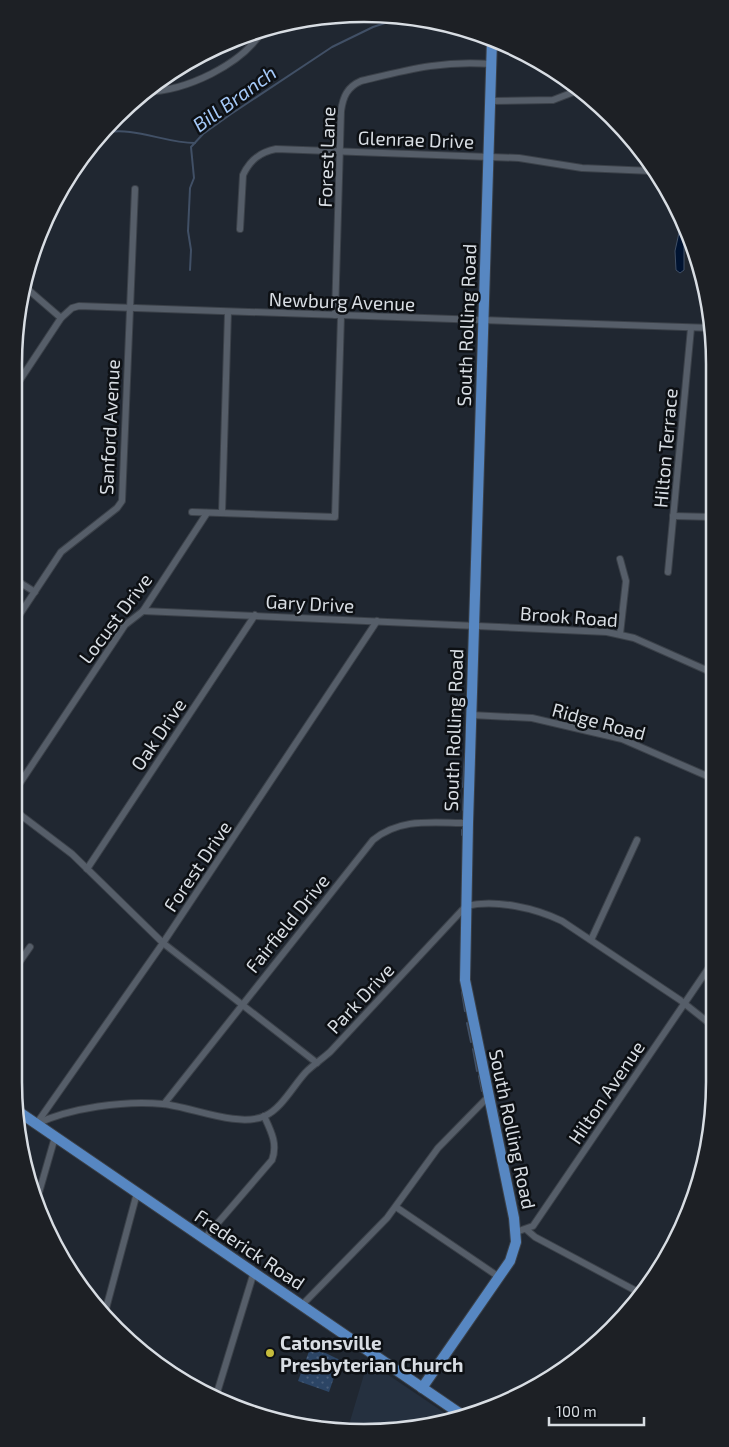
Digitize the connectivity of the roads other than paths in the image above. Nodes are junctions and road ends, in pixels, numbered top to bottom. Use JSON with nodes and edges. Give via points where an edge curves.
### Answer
{"nodes":[{"id":1,"x":255,"y":41,"type":"edge"},
{"id":2,"x":492,"y":48,"type":"edge"},
{"id":3,"x":491,"y":64,"type":"junction"},
{"id":4,"x":160,"y":90,"type":"edge"},
{"id":5,"x":572,"y":92,"type":"edge"},
{"id":6,"x":490,"y":101,"type":"junction"},
{"id":7,"x":341,"y":152,"type":"junction"},
{"id":8,"x":488,"y":156,"type":"junction"},
{"id":9,"x":647,"y":171,"type":"edge"},
{"id":10,"x":135,"y":189,"type":"dead end"},
{"id":11,"x":240,"y":229,"type":"dead end"},
{"id":12,"x":30,"y":292,"type":"edge"},
{"id":13,"x":130,"y":308,"type":"junction"},
{"id":14,"x":228,"y":312,"type":"junction"},
{"id":15,"x":338,"y":315,"type":"junction"},
{"id":16,"x":61,"y":318,"type":"junction"},
{"id":17,"x":484,"y":321,"type":"junction"},
{"id":18,"x":691,"y":328,"type":"junction"},
{"id":19,"x":705,"y":328,"type":"edge"},
{"id":20,"x":22,"y":377,"type":"edge"},
{"id":21,"x":192,"y":512,"type":"dead end"},
{"id":22,"x":207,"y":513,"type":"junction"},
{"id":23,"x":222,"y":513,"type":"junction"},
{"id":24,"x":673,"y":516,"type":"junction"},
{"id":25,"x":706,"y":517,"type":"edge"},
{"id":26,"x":620,"y":559,"type":"dead end"},
{"id":27,"x":668,"y":572,"type":"dead end"},
{"id":28,"x":22,"y":584,"type":"edge"},
{"id":29,"x":35,"y":592,"type":"junction"},
{"id":30,"x":143,"y":611,"type":"junction"},
{"id":31,"x":22,"y":612,"type":"edge"},
{"id":32,"x":255,"y":615,"type":"junction"},
{"id":33,"x":377,"y":621,"type":"junction"},
{"id":34,"x":475,"y":625,"type":"junction"},
{"id":35,"x":620,"y":634,"type":"junction"},
{"id":36,"x":706,"y":670,"type":"edge"},
{"id":37,"x":471,"y":715,"type":"junction"},
{"id":38,"x":706,"y":776,"type":"edge"},
{"id":39,"x":22,"y":780,"type":"edge"},
{"id":40,"x":22,"y":816,"type":"edge"},
{"id":41,"x":468,"y":823,"type":"junction"},
{"id":42,"x":637,"y":840,"type":"dead end"},
{"id":43,"x":87,"y":869,"type":"junction"},
{"id":44,"x":466,"y":906,"type":"junction"},
{"id":45,"x":591,"y":940,"type":"junction"},
{"id":46,"x":163,"y":944,"type":"junction"},
{"id":47,"x":30,"y":947,"type":"dead end"},
{"id":48,"x":22,"y":958,"type":"edge"},
{"id":49,"x":706,"y":971,"type":"edge"},
{"id":50,"x":242,"y":1004,"type":"junction"},
{"id":51,"x":683,"y":1004,"type":"junction"},
{"id":52,"x":706,"y":1021,"type":"edge"},
{"id":53,"x":317,"y":1063,"type":"junction"},
{"id":54,"x":488,"y":1097,"type":"junction"},
{"id":55,"x":164,"y":1104,"type":"junction"},
{"id":56,"x":24,"y":1115,"type":"edge"},
{"id":57,"x":264,"y":1116,"type":"junction"},
{"id":58,"x":36,"y":1124,"type":"junction"},
{"id":59,"x":55,"y":1137,"type":"junction"},
{"id":60,"x":40,"y":1189,"type":"edge"},
{"id":61,"x":137,"y":1193,"type":"junction"},
{"id":62,"x":396,"y":1208,"type":"junction"},
{"id":63,"x":527,"y":1230,"type":"junction"},
{"id":64,"x":516,"y":1232,"type":"junction"},
{"id":65,"x":204,"y":1239,"type":"junction"},
{"id":66,"x":254,"y":1272,"type":"junction"},
{"id":67,"x":499,"y":1277,"type":"junction"},
{"id":68,"x":636,"y":1291,"type":"edge"},
{"id":69,"x":302,"y":1305,"type":"junction"},
{"id":70,"x":106,"y":1307,"type":"edge"},
{"id":71,"x":422,"y":1388,"type":"junction"},
{"id":72,"x":218,"y":1391,"type":"edge"},
{"id":73,"x":457,"y":1412,"type":"edge"}],
"edges":[{"from":1,"to":4,"type":"street","via":[[250,48],[202,78]]},
{"from":2,"to":3,"type":"main road","name":"South Rolling Road"},
{"from":3,"to":6,"type":"main road","name":"South Rolling Road"},
{"from":3,"to":7,"type":"street","name":"Forest Lane","via":[[429,65],[354,84],[342,102]]},
{"from":5,"to":6,"type":"street","via":[[552,100]]},
{"from":6,"to":8,"type":"main road","name":"South Rolling Road"},
{"from":7,"to":8,"type":"street","name":"Glenrae Drive"},
{"from":7,"to":11,"type":"street","name":"Glenrae Drive","via":[[276,149],[259,155],[243,175]]},
{"from":7,"to":15,"type":"street","name":"Forest Lane"},
{"from":8,"to":9,"type":"street","name":"Glenrae Drive","via":[[582,168]]},
{"from":8,"to":17,"type":"main road","name":"South Rolling Road"},
{"from":10,"to":13,"type":"street","name":"Sanford Avenue"},
{"from":12,"to":16,"type":"street"},
{"from":13,"to":14,"type":"street","name":"Newburg Avenue"},
{"from":13,"to":16,"type":"street","name":"Newburg Avenue","via":[[80,306],[72,308]]},
{"from":13,"to":29,"type":"street","name":"Sanford Avenue","via":[[122,501],[61,552]]},
{"from":14,"to":15,"type":"street","name":"Newburg Avenue"},
{"from":14,"to":23,"type":"street"},
{"from":15,"to":17,"type":"street","name":"Newburg Avenue"},
{"from":15,"to":23,"type":"street","name":"Forest Lane","via":[[334,517]]},
{"from":16,"to":20,"type":"street","name":"Newburg Avenue"},
{"from":17,"to":18,"type":"street","name":"Newburg Avenue"},
{"from":17,"to":34,"type":"main road","name":"South Rolling Road"},
{"from":18,"to":19,"type":"street","name":"Newburg Avenue"},
{"from":18,"to":24,"type":"street","name":"Hilton Terrace"},
{"from":21,"to":22,"type":"street"},
{"from":22,"to":23,"type":"street"},
{"from":22,"to":30,"type":"street","name":"Locust Drive"},
{"from":24,"to":25,"type":"street"},
{"from":24,"to":27,"type":"street","name":"Hilton Terrace"},
{"from":26,"to":35,"type":"street","via":[[626,581]]},
{"from":28,"to":29,"type":"street"},
{"from":29,"to":31,"type":"street","name":"Sanford Avenue"},
{"from":30,"to":32,"type":"street","name":"Gary Drive"},
{"from":30,"to":39,"type":"street","name":"Locust Drive","via":[[125,625]]},
{"from":32,"to":33,"type":"street","name":"Gary Drive"},
{"from":32,"to":43,"type":"street","name":"Oak Drive"},
{"from":33,"to":34,"type":"street","name":"Gary Drive"},
{"from":33,"to":46,"type":"street","name":"Forest Drive"},
{"from":34,"to":35,"type":"street","name":"Brook Road"},
{"from":34,"to":37,"type":"main road","name":"South Rolling Road"},
{"from":35,"to":36,"type":"street","name":"Brook Road"},
{"from":37,"to":38,"type":"street","name":"Ridge Road","via":[[532,718],[622,739]]},
{"from":37,"to":41,"type":"main road","name":"South Rolling Road"},
{"from":40,"to":43,"type":"street"},
{"from":41,"to":44,"type":"main road","name":"South Rolling Road"},
{"from":41,"to":50,"type":"street","name":"Fairfield Drive","via":[[417,822],[382,833],[365,849]]},
{"from":42,"to":45,"type":"street"},
{"from":43,"to":46,"type":"street"},
{"from":44,"to":45,"type":"street","via":[[510,906],[548,914]]},
{"from":44,"to":53,"type":"street","name":"Park Drive"},
{"from":44,"to":54,"type":"main road","name":"South Rolling Road","via":[[467,993]]},
{"from":45,"to":51,"type":"street"},
{"from":46,"to":50,"type":"street"},
{"from":46,"to":58,"type":"street","name":"Forest Drive"},
{"from":47,"to":48,"type":"street"},
{"from":49,"to":51,"type":"street","name":"Hilton Avenue"},
{"from":50,"to":53,"type":"street"},
{"from":50,"to":55,"type":"street","name":"Fairfield Drive"},
{"from":51,"to":52,"type":"street"},
{"from":51,"to":63,"type":"street","name":"Hilton Avenue","via":[[533,1226]]},
{"from":53,"to":57,"type":"street","name":"Park Drive","via":[[273,1111]]},
{"from":54,"to":62,"type":"street","via":[[438,1148]]},
{"from":54,"to":64,"type":"main road","name":"South Rolling Road"},
{"from":55,"to":57,"type":"street","via":[[235,1118]]},
{"from":55,"to":58,"type":"street","via":[[124,1105],[56,1115]]},
{"from":56,"to":58,"type":"main road","name":"Frederick Road"},
{"from":57,"to":65,"type":"street","via":[[274,1138],[272,1160]]},
{"from":58,"to":59,"type":"main road","name":"Frederick Road"},
{"from":59,"to":60,"type":"street"},
{"from":59,"to":61,"type":"main road","name":"Frederick Road"},
{"from":61,"to":65,"type":"main road","name":"Frederick Road"},
{"from":61,"to":70,"type":"street"},
{"from":62,"to":67,"type":"street"},
{"from":62,"to":69,"type":"street"},
{"from":63,"to":64,"type":"street"},
{"from":63,"to":68,"type":"street"},
{"from":64,"to":67,"type":"main road","name":"South Rolling Road","via":[[515,1251]]},
{"from":65,"to":66,"type":"main road","name":"Frederick Road"},
{"from":66,"to":69,"type":"main road","name":"Frederick Road"},
{"from":66,"to":72,"type":"street"},
{"from":67,"to":71,"type":"main road","name":"South Rolling Road"},
{"from":69,"to":71,"type":"main road","name":"Frederick Road"},
{"from":71,"to":73,"type":"main road","name":"Frederick Road"}]}
